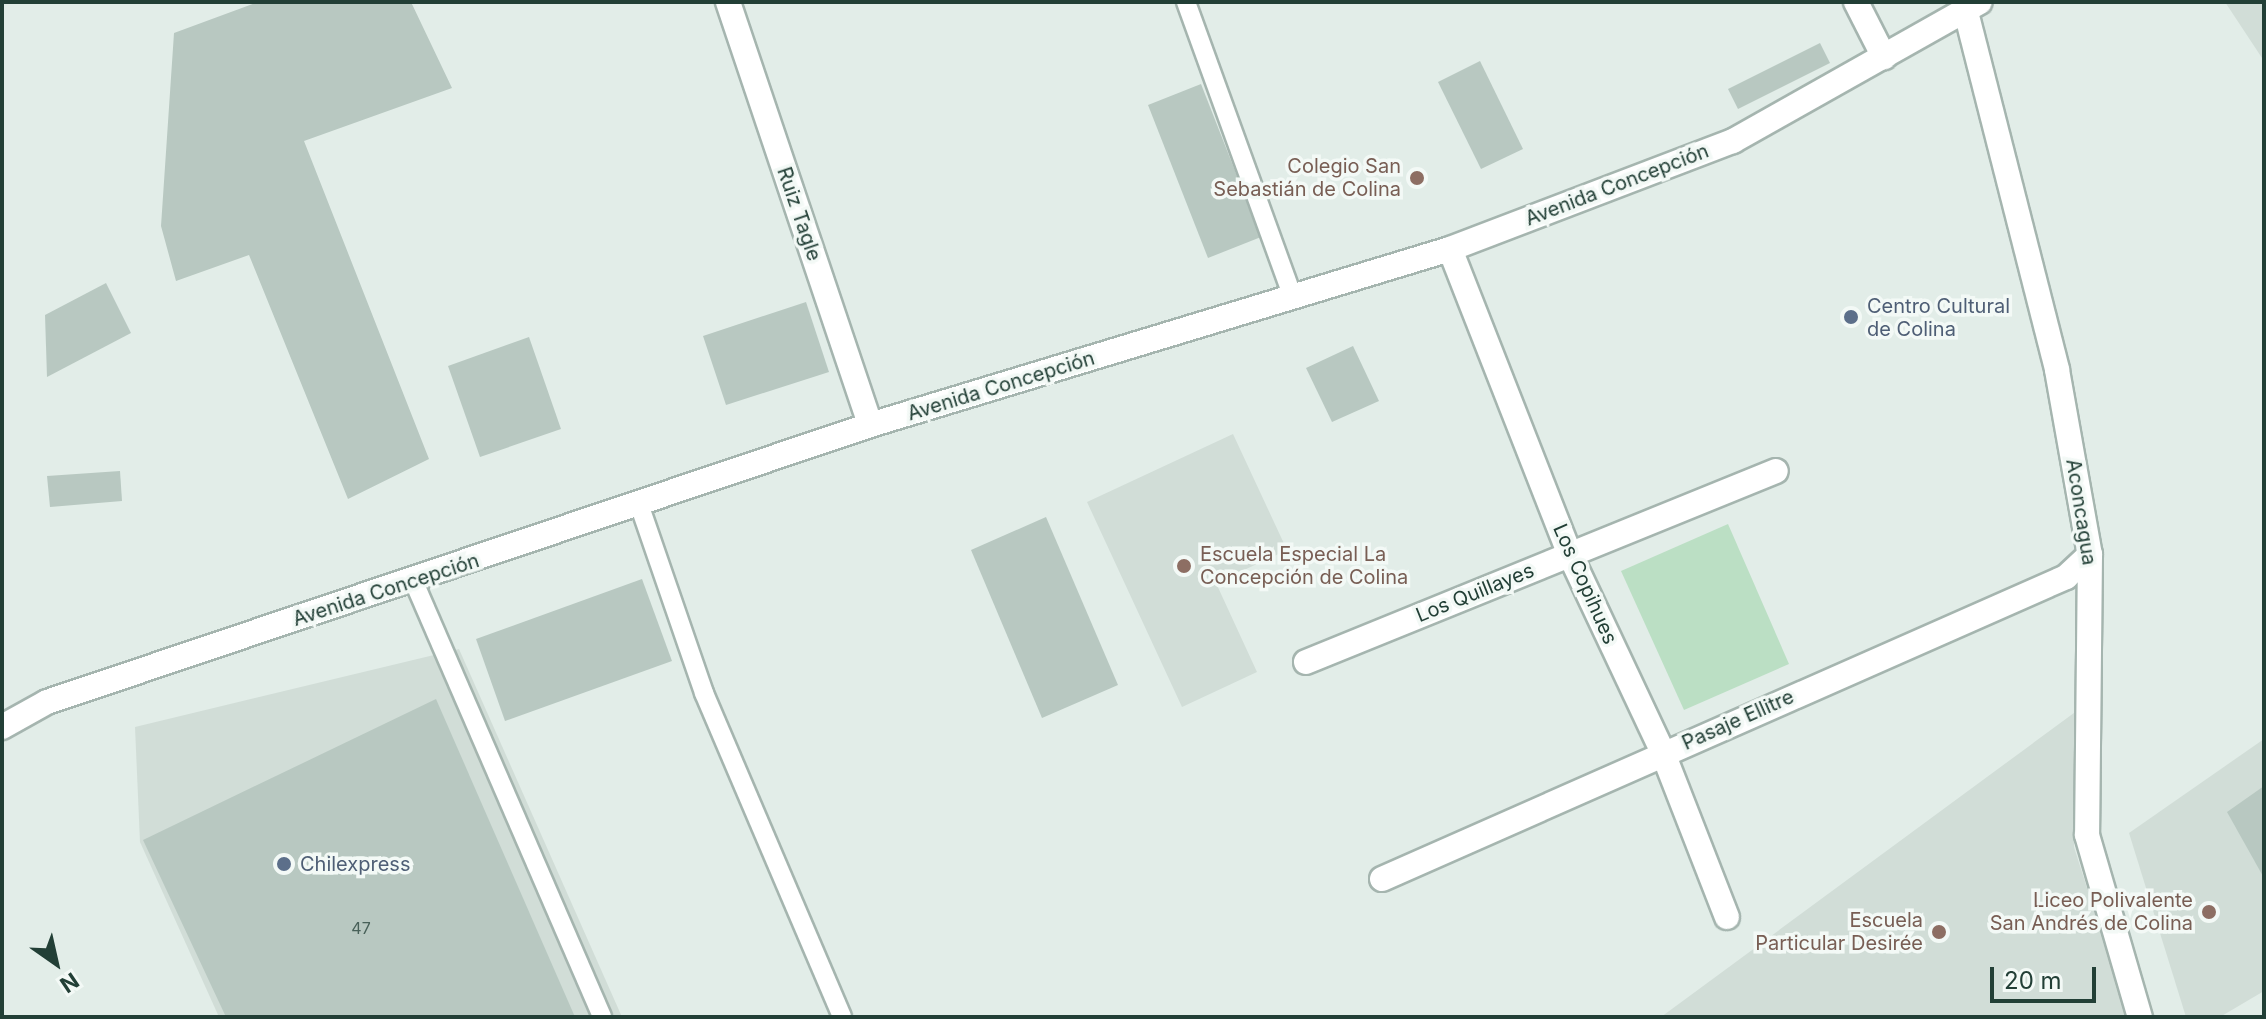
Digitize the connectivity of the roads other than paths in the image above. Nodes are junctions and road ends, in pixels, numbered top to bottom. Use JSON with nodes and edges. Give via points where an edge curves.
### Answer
{"nodes":[{"id":1,"x":728,"y":2,"type":"edge"},
{"id":2,"x":1186,"y":2,"type":"edge"},
{"id":3,"x":1856,"y":2,"type":"edge"},
{"id":4,"x":1973,"y":7,"type":"edge"},
{"id":5,"x":1884,"y":57,"type":"junction"},
{"id":6,"x":1450,"y":249,"type":"junction"},
{"id":7,"x":1293,"y":297,"type":"junction"},
{"id":8,"x":870,"y":425,"type":"junction"},
{"id":9,"x":1776,"y":471,"type":"dead end"},
{"id":10,"x":639,"y":504,"type":"junction"},
{"id":11,"x":1570,"y":555,"type":"junction"},
{"id":12,"x":2090,"y":555,"type":"junction"},
{"id":13,"x":414,"y":582,"type":"junction"},
{"id":14,"x":1306,"y":662,"type":"dead end"},
{"id":15,"x":2,"y":727,"type":"edge"},
{"id":16,"x":1663,"y":753,"type":"junction"},
{"id":17,"x":1382,"y":879,"type":"dead end"},
{"id":18,"x":1727,"y":917,"type":"dead end"},
{"id":19,"x":602,"y":1017,"type":"edge"},
{"id":20,"x":842,"y":1017,"type":"edge"},
{"id":21,"x":2140,"y":1017,"type":"edge"}],
"edges":[{"from":1,"to":8,"type":"street","name":"Ruiz Tagle"},
{"from":2,"to":7,"type":"lane"},
{"from":3,"to":5,"type":"street"},
{"from":4,"to":5,"type":"street","name":"Avenida Concepción"},
{"from":4,"to":12,"type":"street","name":"Aconcagua","via":[[2057,370]]},
{"from":5,"to":6,"type":"street","name":"Avenida Concepción","via":[[1733,141]]},
{"from":6,"to":7,"type":"street","name":"Avenida Concepción"},
{"from":6,"to":11,"type":"street","name":"Los Copihues"},
{"from":7,"to":8,"type":"street","name":"Avenida Concepción"},
{"from":8,"to":10,"type":"street","name":"Avenida Concepción"},
{"from":9,"to":11,"type":"street","name":"Los Quillayes"},
{"from":10,"to":13,"type":"street","name":"Avenida Concepción"},
{"from":10,"to":20,"type":"lane","via":[[704,693]]},
{"from":11,"to":14,"type":"street","name":"Los Quillayes"},
{"from":11,"to":16,"type":"street","name":"Los Copihues"},
{"from":12,"to":16,"type":"street","name":"Pasaje Ellitre","via":[[2066,577]]},
{"from":12,"to":21,"type":"street","name":"Aconcagua","via":[[2087,835]]},
{"from":13,"to":15,"type":"street","name":"Avenida Concepción","via":[[47,702]]},
{"from":13,"to":19,"type":"lane"},
{"from":16,"to":17,"type":"street","name":"Pasaje Ellitre"},
{"from":16,"to":18,"type":"street","name":"Los Copihues"}]}
